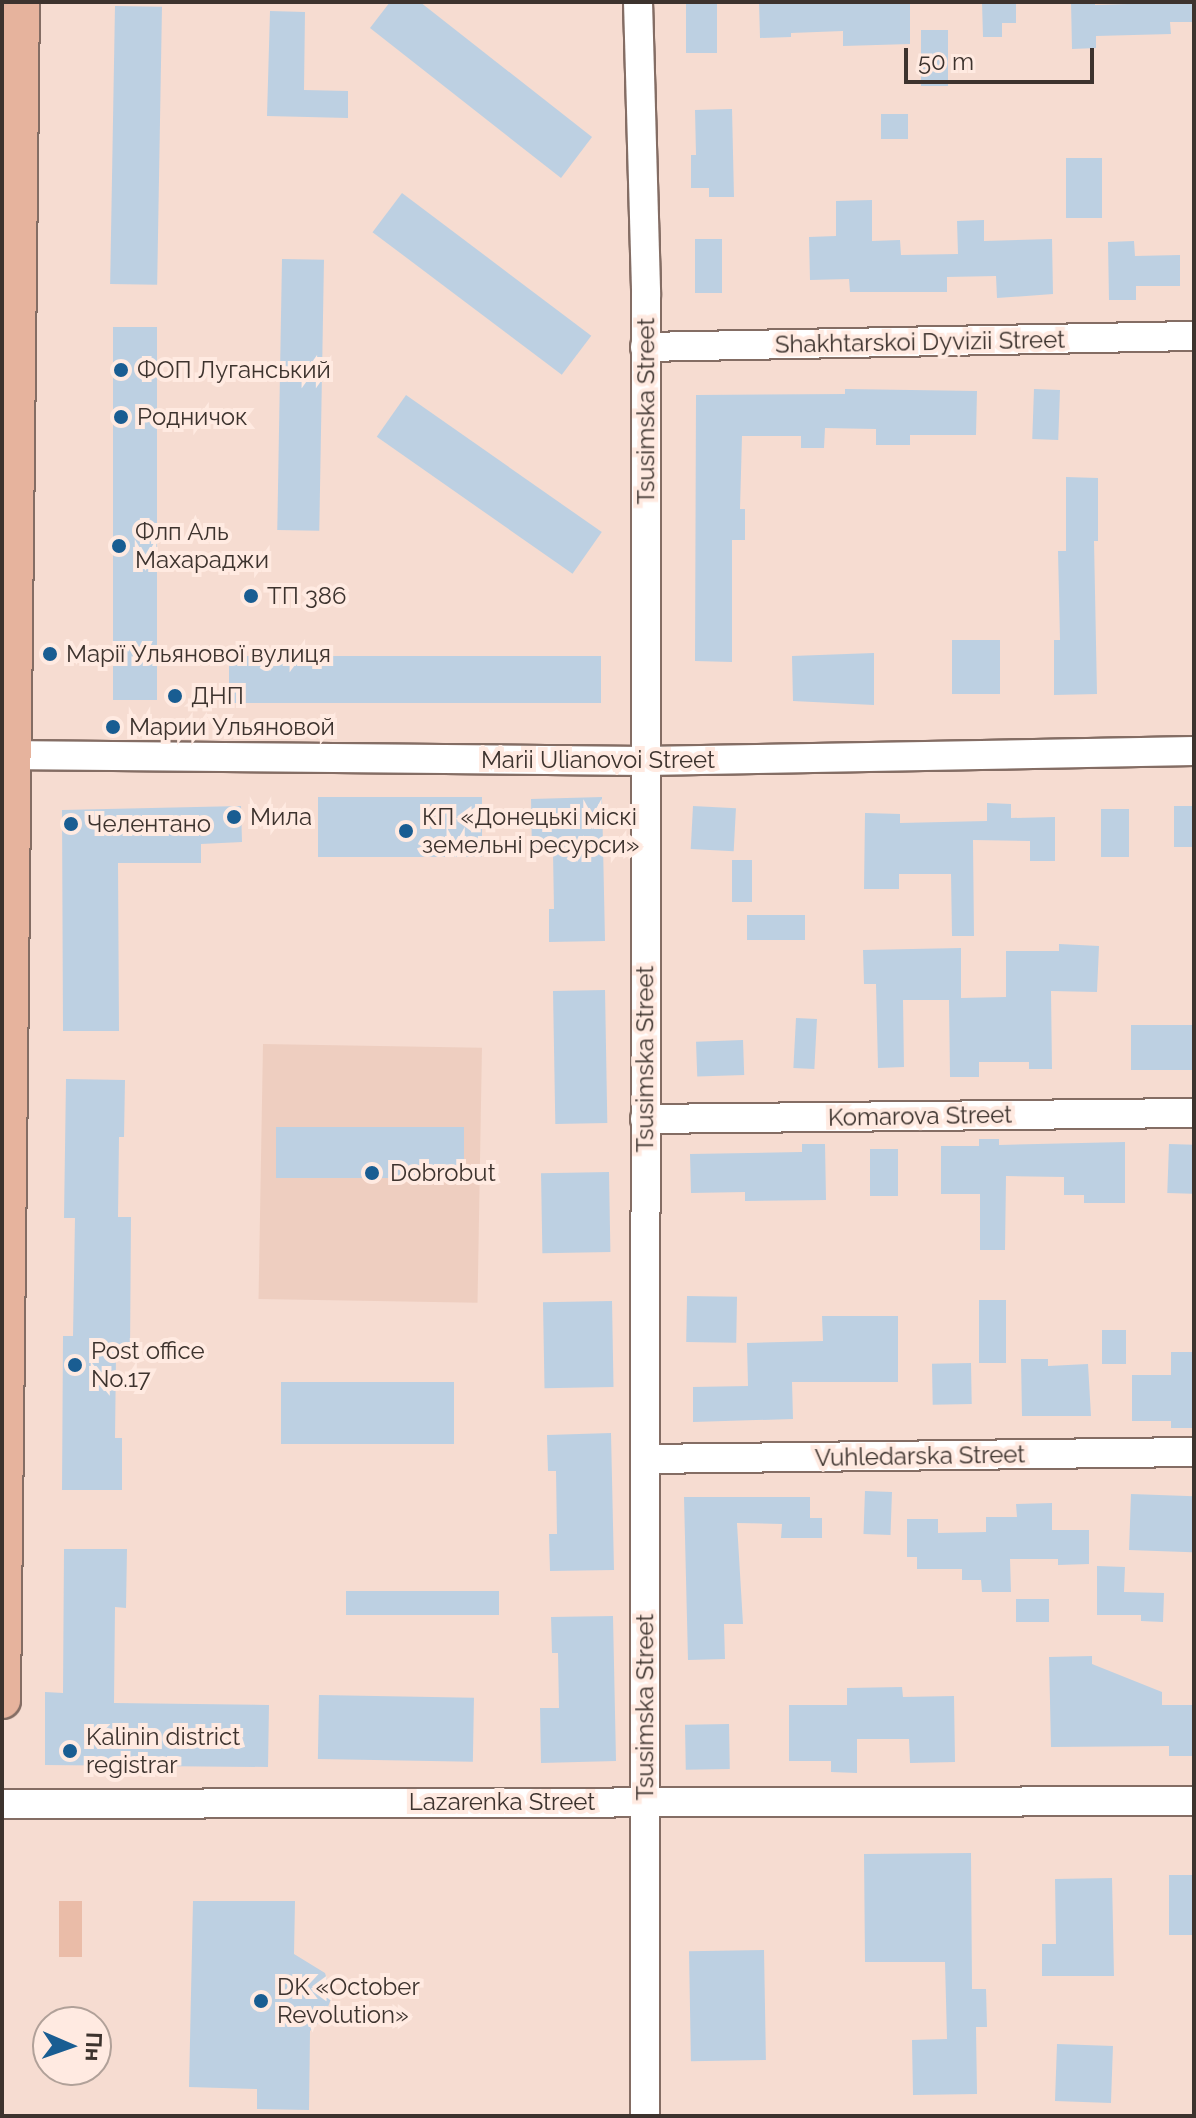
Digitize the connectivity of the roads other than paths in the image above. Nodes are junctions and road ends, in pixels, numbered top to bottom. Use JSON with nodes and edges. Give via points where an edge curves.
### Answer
{"nodes":[{"id":1,"x":21,"y":2,"type":"edge"},
{"id":2,"x":638,"y":2,"type":"edge"},
{"id":3,"x":1194,"y":336,"type":"edge"},
{"id":4,"x":645,"y":347,"type":"junction"},
{"id":5,"x":8,"y":500,"type":"edge"},
{"id":6,"x":1194,"y":751,"type":"edge"},
{"id":7,"x":7,"y":755,"type":"edge"},
{"id":8,"x":645,"y":761,"type":"junction"},
{"id":9,"x":1194,"y":1113,"type":"edge"},
{"id":10,"x":645,"y":1119,"type":"junction"},
{"id":11,"x":6,"y":1175,"type":"edge"},
{"id":12,"x":1194,"y":1452,"type":"edge"},
{"id":13,"x":645,"y":1459,"type":"junction"},
{"id":14,"x":2,"y":1700,"type":"edge"},
{"id":15,"x":1194,"y":1801,"type":"edge"},
{"id":16,"x":645,"y":1802,"type":"junction"},
{"id":17,"x":2,"y":1804,"type":"edge"},
{"id":18,"x":645,"y":2116,"type":"edge"}],
"edges":[{"from":1,"to":5,"type":"main road"},
{"from":2,"to":4,"type":"street","name":"Tsusimska Street"},
{"from":3,"to":4,"type":"street","name":"Shakhtarskoi Dyvizii Street"},
{"from":4,"to":8,"type":"street","name":"Tsusimska Street"},
{"from":5,"to":7,"type":"main road"},
{"from":6,"to":8,"type":"street","name":"Marii Ulianovoi Street"},
{"from":7,"to":8,"type":"street","name":"Marii Ulianovoi Street"},
{"from":7,"to":11,"type":"main road"},
{"from":8,"to":10,"type":"street","name":"Tsusimska Street"},
{"from":9,"to":10,"type":"street","name":"Komarova Street"},
{"from":10,"to":13,"type":"street","name":"Tsusimska Street"},
{"from":11,"to":14,"type":"main road"},
{"from":12,"to":13,"type":"street","name":"Vuhledarska Street"},
{"from":13,"to":16,"type":"street","name":"Tsusimska Street"},
{"from":15,"to":16,"type":"street","name":"Lazarenka Street"},
{"from":16,"to":17,"type":"street","name":"Lazarenka Street"},
{"from":16,"to":18,"type":"street","name":"Tsusimska Street"}]}
